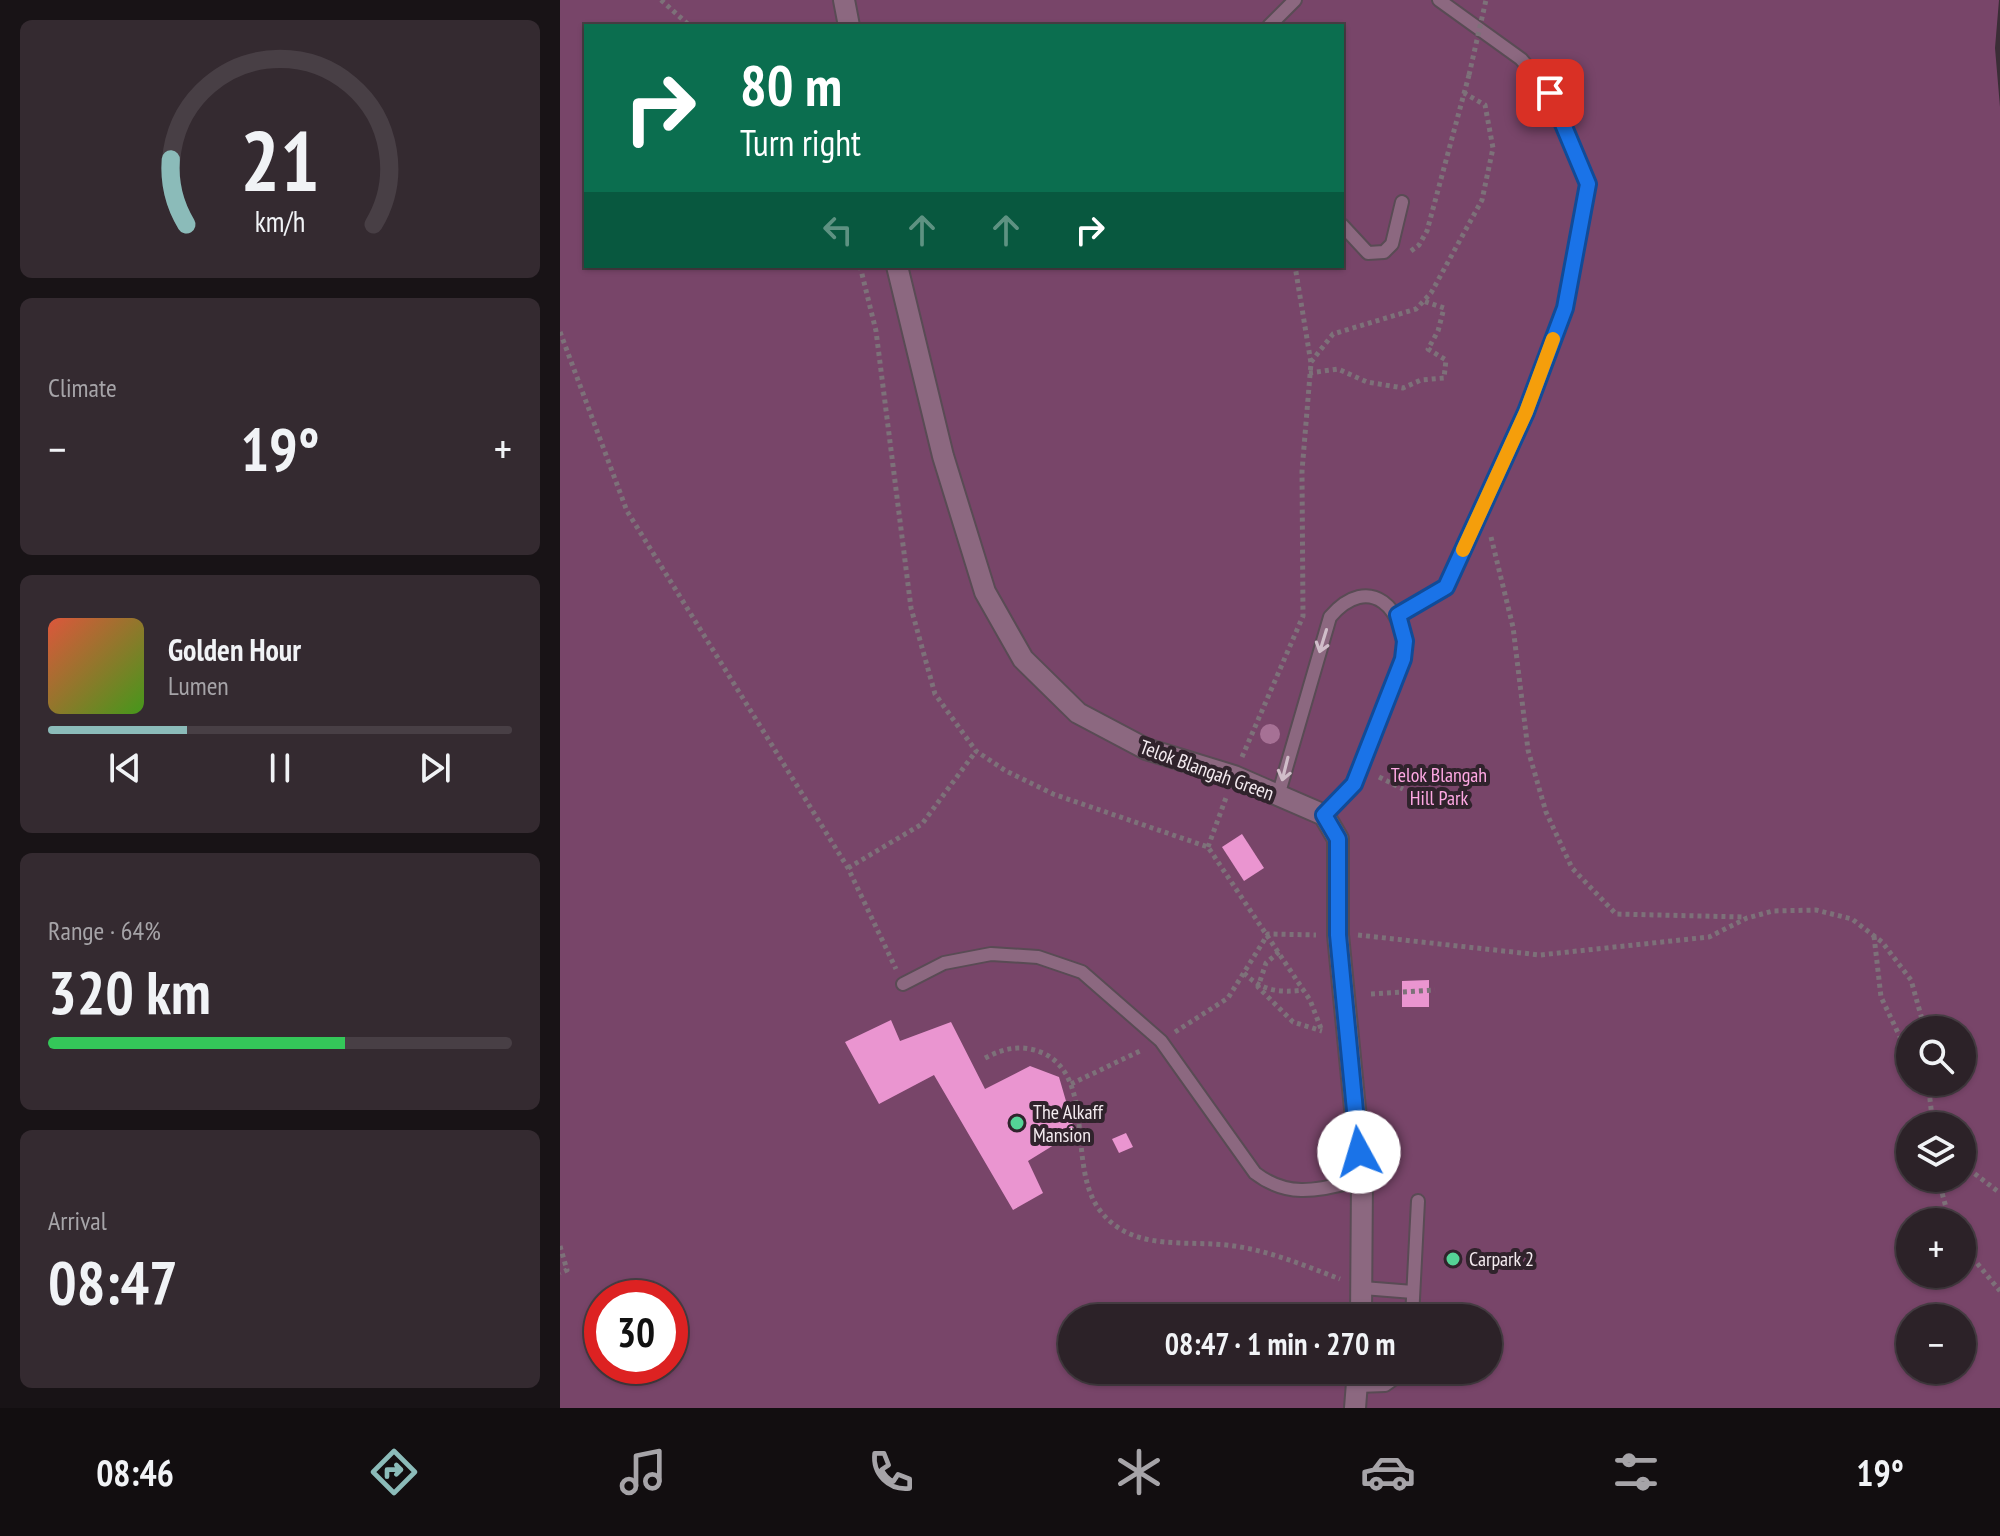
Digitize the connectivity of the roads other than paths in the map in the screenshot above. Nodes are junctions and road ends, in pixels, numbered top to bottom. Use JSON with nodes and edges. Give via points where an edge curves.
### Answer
{"nodes":[{"id":1,"x":844,"y":0,"type":"edge"},
{"id":2,"x":1295,"y":0,"type":"edge"},
{"id":3,"x":1439,"y":0,"type":"edge"},
{"id":4,"x":849,"y":24,"type":"edge"},
{"id":5,"x":1271,"y":24,"type":"edge"},
{"id":6,"x":1402,"y":202,"type":"dead end"},
{"id":7,"x":1344,"y":227,"type":"edge"},
{"id":8,"x":897,"y":268,"type":"edge"},
{"id":9,"x":1398,"y":615,"type":"junction"},
{"id":10,"x":1278,"y":796,"type":"junction"},
{"id":11,"x":1324,"y":815,"type":"junction"},
{"id":12,"x":903,"y":984,"type":"road end"},
{"id":13,"x":1362,"y":1180,"type":"junction"},
{"id":14,"x":1418,"y":1201,"type":"dead end"},
{"id":15,"x":1363,"y":1288,"type":"junction"},
{"id":16,"x":1413,"y":1292,"type":"junction"},
{"id":17,"x":1362,"y":1304,"type":"edge"},
{"id":18,"x":1413,"y":1304,"type":"edge"},
{"id":19,"x":1357,"y":1384,"type":"edge"},
{"id":20,"x":1355,"y":1408,"type":"edge"}],
"edges":[{"from":1,"to":4,"type":"street"},
{"from":2,"to":5,"type":"lane"},
{"from":3,"to":9,"type":"lane","via":[[1521,59],[1550,93],[1588,184],[1565,308],[1526,412],[1446,587]]},
{"from":6,"to":7,"type":"lane","via":[[1392,244],[1384,252],[1368,253]]},
{"from":8,"to":10,"type":"street","name":"Telok Blangah Green","via":[[943,456],[985,592],[1023,659],[1078,713],[1146,749],[1234,776]]},
{"from":9,"to":10,"type":"lane","one_way":true,"via":[[1377,599],[1363,597],[1330,617]]},
{"from":9,"to":11,"type":"lane","via":[[1405,641],[1403,659],[1354,784]]},
{"from":10,"to":11,"type":"street","name":"Telok Blangah Green"},
{"from":11,"to":13,"type":"street","via":[[1338,839],[1338,935]]},
{"from":12,"to":13,"type":"lane","via":[[944,963],[991,954],[1038,957],[1082,972],[1161,1041],[1255,1173],[1269,1184],[1304,1192]]},
{"from":13,"to":15,"type":"street"},
{"from":14,"to":16,"type":"lane"},
{"from":15,"to":16,"type":"lane"},
{"from":15,"to":17,"type":"street"},
{"from":16,"to":18,"type":"lane"},
{"from":19,"to":20,"type":"street"}]}
